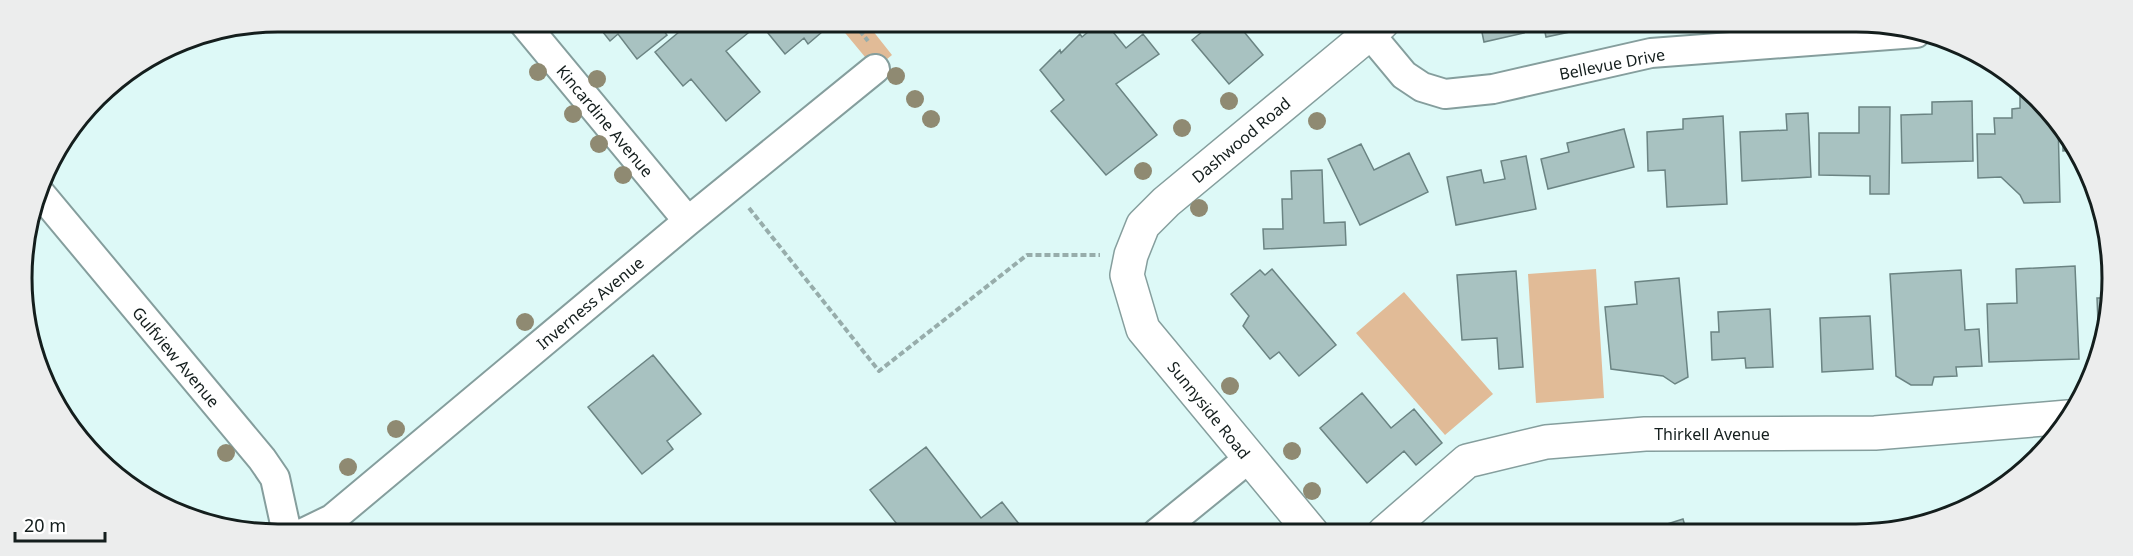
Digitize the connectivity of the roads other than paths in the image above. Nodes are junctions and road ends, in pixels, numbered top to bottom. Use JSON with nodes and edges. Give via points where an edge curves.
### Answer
{"nodes":[{"id":1,"x":531,"y":32,"type":"edge"},
{"id":2,"x":1371,"y":32,"type":"edge"},
{"id":3,"x":1378,"y":32,"type":"edge"},
{"id":4,"x":1893,"y":35,"type":"edge"},
{"id":5,"x":875,"y":69,"type":"dead end"},
{"id":6,"x":45,"y":200,"type":"edge"},
{"id":7,"x":688,"y":221,"type":"junction"},
{"id":8,"x":1129,"y":265,"type":"joint"},
{"id":9,"x":2058,"y":418,"type":"edge"},
{"id":10,"x":1248,"y":459,"type":"junction"},
{"id":11,"x":285,"y":524,"type":"edge"},
{"id":12,"x":322,"y":524,"type":"edge"},
{"id":13,"x":1168,"y":524,"type":"edge"},
{"id":14,"x":1304,"y":524,"type":"edge"},
{"id":15,"x":1394,"y":524,"type":"edge"}],
"edges":[{"from":1,"to":7,"type":"street","name":"Kincardine Avenue"},
{"from":2,"to":8,"type":"street","name":"Dashwood Road","via":[[1166,202],[1143,225]]},
{"from":3,"to":4,"type":"street","name":"Bellevue Drive","via":[[1404,75],[1422,87],[1445,94],[1493,89],[1651,53]]},
{"from":5,"to":7,"type":"street","name":"Inverness Avenue"},
{"from":6,"to":11,"type":"street","name":"Gulfview Avenue","via":[[262,459],[275,478]]},
{"from":7,"to":12,"type":"street","name":"Inverness Avenue"},
{"from":8,"to":10,"type":"street","name":"Sunnyside Road","via":[[1143,329]]},
{"from":9,"to":15,"type":"street","name":"Thirkell Avenue","via":[[1875,433],[1645,434],[1546,442],[1467,461]]},
{"from":10,"to":13,"type":"street"},
{"from":10,"to":14,"type":"street","name":"Sunnyside Road"}]}
